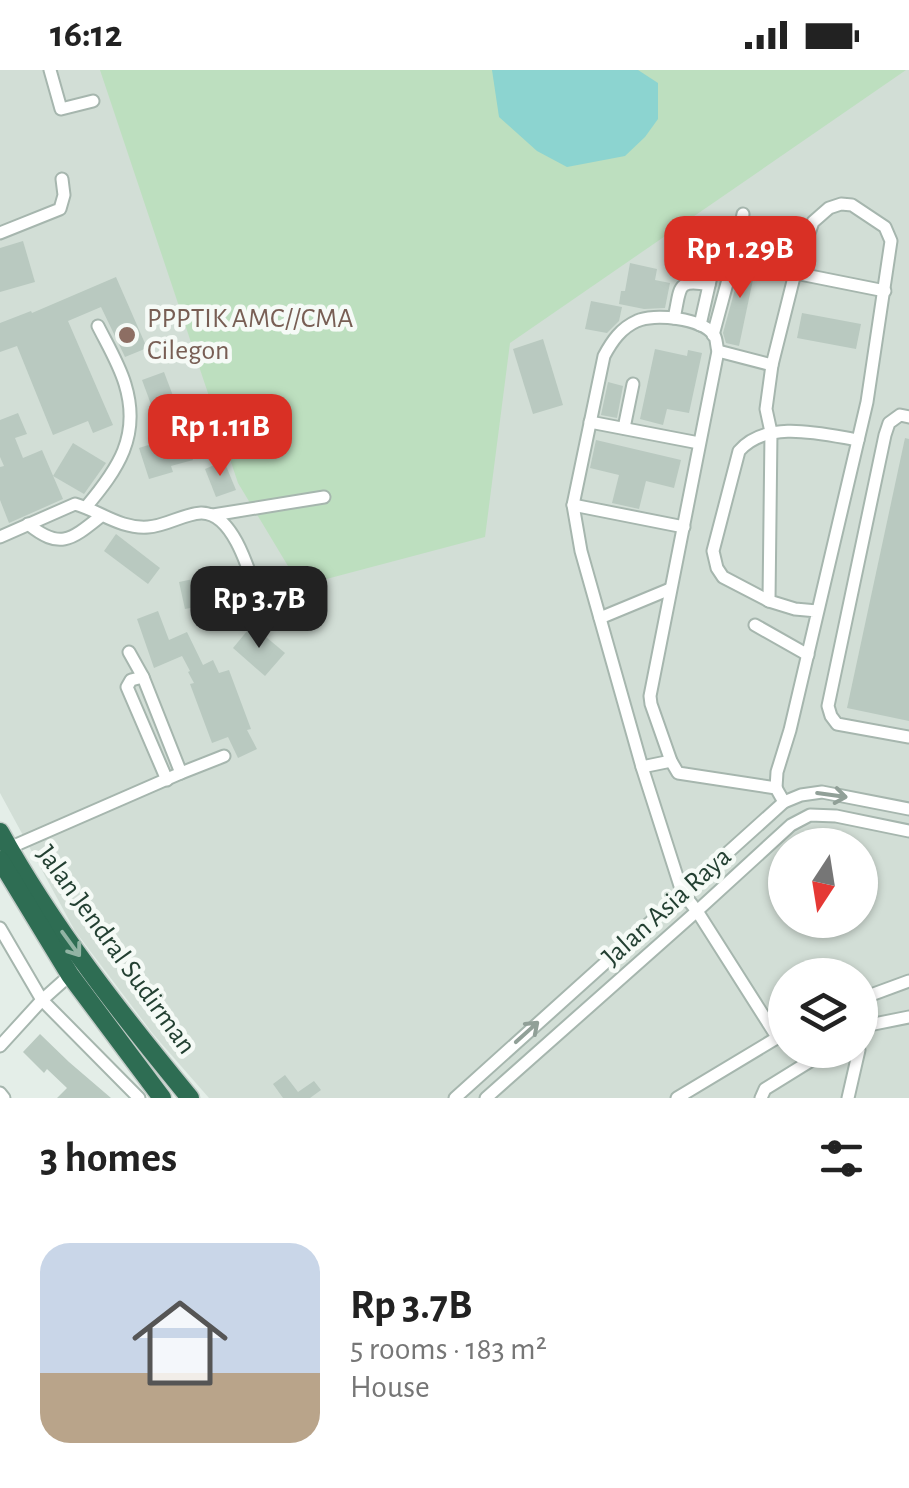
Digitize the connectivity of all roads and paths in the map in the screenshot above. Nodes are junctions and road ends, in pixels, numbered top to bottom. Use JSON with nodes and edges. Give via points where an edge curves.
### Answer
{"nodes":[{"id":1,"x":50,"y":70,"type":"edge"},
{"id":2,"x":93,"y":101,"type":"dead end"},
{"id":3,"x":62,"y":179,"type":"dead end"},
{"id":4,"x":744,"y":214,"type":"dead end"},
{"id":5,"x":0,"y":233,"type":"edge"},
{"id":6,"x":736,"y":250,"type":"junction"},
{"id":7,"x":794,"y":273,"type":"junction"},
{"id":8,"x":709,"y":285,"type":"junction"},
{"id":9,"x":885,"y":292,"type":"junction"},
{"id":10,"x":674,"y":318,"type":"junction"},
{"id":11,"x":700,"y":325,"type":"junction"},
{"id":12,"x":98,"y":326,"type":"dead end"},
{"id":13,"x":714,"y":335,"type":"junction"},
{"id":14,"x":718,"y":351,"type":"junction"},
{"id":15,"x":772,"y":365,"type":"junction"},
{"id":16,"x":633,"y":384,"type":"dead end"},
{"id":17,"x":909,"y":418,"type":"edge"},
{"id":18,"x":590,"y":422,"type":"junction"},
{"id":19,"x":624,"y":428,"type":"junction"},
{"id":20,"x":771,"y":432,"type":"junction"},
{"id":21,"x":858,"y":440,"type":"junction"},
{"id":22,"x":700,"y":444,"type":"junction"},
{"id":23,"x":324,"y":497,"type":"dead end"},
{"id":24,"x":572,"y":505,"type":"junction"},
{"id":25,"x":86,"y":507,"type":"junction"},
{"id":26,"x":213,"y":515,"type":"junction"},
{"id":27,"x":101,"y":516,"type":"junction"},
{"id":28,"x":28,"y":524,"type":"junction"},
{"id":29,"x":684,"y":527,"type":"junction"},
{"id":30,"x":0,"y":537,"type":"edge"},
{"id":31,"x":670,"y":589,"type":"junction"},
{"id":32,"x":769,"y":601,"type":"junction"},
{"id":33,"x":817,"y":612,"type":"junction"},
{"id":34,"x":263,"y":613,"type":"dead end"},
{"id":35,"x":600,"y":618,"type":"junction"},
{"id":36,"x":754,"y":625,"type":"dead end"},
{"id":37,"x":129,"y":652,"type":"dead end"},
{"id":38,"x":808,"y":655,"type":"junction"},
{"id":39,"x":143,"y":677,"type":"junction"},
{"id":40,"x":909,"y":737,"type":"edge"},
{"id":41,"x":224,"y":756,"type":"dead end"},
{"id":42,"x":671,"y":761,"type":"junction"},
{"id":43,"x":642,"y":767,"type":"junction"},
{"id":44,"x":182,"y":773,"type":"junction"},
{"id":45,"x":167,"y":780,"type":"junction"},
{"id":46,"x":776,"y":788,"type":"junction"},
{"id":47,"x":784,"y":802,"type":"junction"},
{"id":48,"x":909,"y":809,"type":"edge"},
{"id":49,"x":909,"y":831,"type":"edge"},
{"id":50,"x":3,"y":847,"type":"edge"},
{"id":51,"x":682,"y":892,"type":"junction"},
{"id":52,"x":697,"y":911,"type":"junction"},
{"id":53,"x":0,"y":928,"type":"edge"},
{"id":54,"x":608,"y":961,"type":"junction"},
{"id":55,"x":70,"y":975,"type":"junction"},
{"id":56,"x":622,"y":977,"type":"junction"},
{"id":57,"x":909,"y":981,"type":"edge"},
{"id":58,"x":878,"y":992,"type":"edge"},
{"id":59,"x":570,"y":994,"type":"junction"},
{"id":60,"x":42,"y":1000,"type":"junction"},
{"id":61,"x":584,"y":1011,"type":"junction"},
{"id":62,"x":768,"y":1016,"type":"edge"},
{"id":63,"x":909,"y":1017,"type":"edge"},
{"id":64,"x":878,"y":1022,"type":"edge"},
{"id":65,"x":768,"y":1043,"type":"edge"},
{"id":66,"x":0,"y":1046,"type":"edge"},
{"id":67,"x":799,"y":1068,"type":"edge"},
{"id":68,"x":854,"y":1068,"type":"edge"},
{"id":69,"x":139,"y":1098,"type":"edge"},
{"id":70,"x":162,"y":1098,"type":"edge"},
{"id":71,"x":190,"y":1098,"type":"edge"},
{"id":72,"x":455,"y":1098,"type":"edge"},
{"id":73,"x":486,"y":1098,"type":"edge"},
{"id":74,"x":677,"y":1098,"type":"edge"},
{"id":75,"x":762,"y":1098,"type":"edge"},
{"id":76,"x":848,"y":1098,"type":"edge"}],
"edges":[{"from":1,"to":2,"type":"street","via":[[61,109]]},
{"from":3,"to":5,"type":"street","via":[[60,209]]},
{"from":4,"to":6,"type":"street"},
{"from":6,"to":8,"type":"street","via":[[720,246]]},
{"from":6,"to":13,"type":"street"},
{"from":7,"to":9,"type":"street"},
{"from":7,"to":9,"type":"street","via":[[813,222],[829,208],[852,205],[885,226],[891,241]]},
{"from":7,"to":15,"type":"street"},
{"from":8,"to":10,"type":"street","via":[[684,282]]},
{"from":8,"to":11,"type":"street"},
{"from":9,"to":21,"type":"street"},
{"from":10,"to":11,"type":"street"},
{"from":10,"to":18,"type":"street","via":[[649,316],[612,342]]},
{"from":11,"to":13,"type":"street"},
{"from":12,"to":25,"type":"street","via":[[125,383],[130,421],[122,456]]},
{"from":13,"to":14,"type":"street"},
{"from":14,"to":15,"type":"street"},
{"from":14,"to":22,"type":"street"},
{"from":15,"to":20,"type":"street","via":[[766,409]]},
{"from":16,"to":19,"type":"street"},
{"from":17,"to":40,"type":"street","via":[[900,415],[889,423],[885,436],[828,706],[837,724]]},
{"from":18,"to":19,"type":"street"},
{"from":18,"to":24,"type":"street"},
{"from":19,"to":22,"type":"street"},
{"from":20,"to":21,"type":"street"},
{"from":20,"to":32,"type":"street"},
{"from":20,"to":32,"type":"street","via":[[738,451],[713,551],[722,577]]},
{"from":21,"to":33,"type":"street"},
{"from":22,"to":29,"type":"street"},
{"from":23,"to":26,"type":"street"},
{"from":24,"to":29,"type":"street"},
{"from":24,"to":35,"type":"street"},
{"from":25,"to":27,"type":"street"},
{"from":25,"to":28,"type":"street","via":[[75,504]]},
{"from":26,"to":27,"type":"street","via":[[149,527]]},
{"from":26,"to":34,"type":"street","via":[[236,538]]},
{"from":27,"to":28,"type":"street","via":[[67,540],[43,536]]},
{"from":28,"to":30,"type":"street"},
{"from":29,"to":31,"type":"street"},
{"from":31,"to":35,"type":"street"},
{"from":31,"to":42,"type":"street","via":[[650,696]]},
{"from":32,"to":33,"type":"street"},
{"from":33,"to":38,"type":"street"},
{"from":35,"to":43,"type":"street"},
{"from":36,"to":38,"type":"street"},
{"from":37,"to":39,"type":"street"},
{"from":38,"to":46,"type":"street"},
{"from":39,"to":44,"type":"street"},
{"from":39,"to":45,"type":"street","via":[[127,687]]},
{"from":41,"to":44,"type":"street"},
{"from":42,"to":43,"type":"street"},
{"from":42,"to":46,"type":"street","via":[[678,773]]},
{"from":43,"to":51,"type":"street"},
{"from":44,"to":45,"type":"street"},
{"from":45,"to":50,"type":"street"},
{"from":46,"to":47,"type":"street"},
{"from":47,"to":48,"type":"street","one_way":true,"via":[[822,792]]},
{"from":47,"to":51,"type":"street","name":"Jalan Asia Raya"},
{"from":49,"to":52,"type":"street","name":"Jalan Asia Raya","via":[[810,814]]},
{"from":50,"to":55,"type":"highway"},
{"from":50,"to":71,"type":"highway","name":"Jalan Jendral Sudirman","one_way":true},
{"from":51,"to":52,"type":"street"},
{"from":51,"to":54,"type":"street","name":"Jalan Asia Raya"},
{"from":52,"to":56,"type":"street","name":"Jalan Asia Raya"},
{"from":52,"to":62,"type":"street"},
{"from":53,"to":60,"type":"street"},
{"from":54,"to":56,"type":"street"},
{"from":54,"to":59,"type":"street","name":"Jalan Asia Raya"},
{"from":55,"to":60,"type":"street"},
{"from":55,"to":70,"type":"highway"},
{"from":56,"to":61,"type":"street","name":"Jalan Asia Raya"},
{"from":57,"to":58,"type":"street"},
{"from":59,"to":61,"type":"street"},
{"from":72,"to":59,"type":"street","name":"Jalan Asia Raya","one_way":true},
{"from":60,"to":66,"type":"street"},
{"from":60,"to":69,"type":"street"},
{"from":61,"to":73,"type":"street","name":"Jalan Asia Raya"},
{"from":63,"to":64,"type":"street"},
{"from":65,"to":74,"type":"street"},
{"from":67,"to":75,"type":"street","via":[[765,1089]]},
{"from":68,"to":76,"type":"street"}]}
